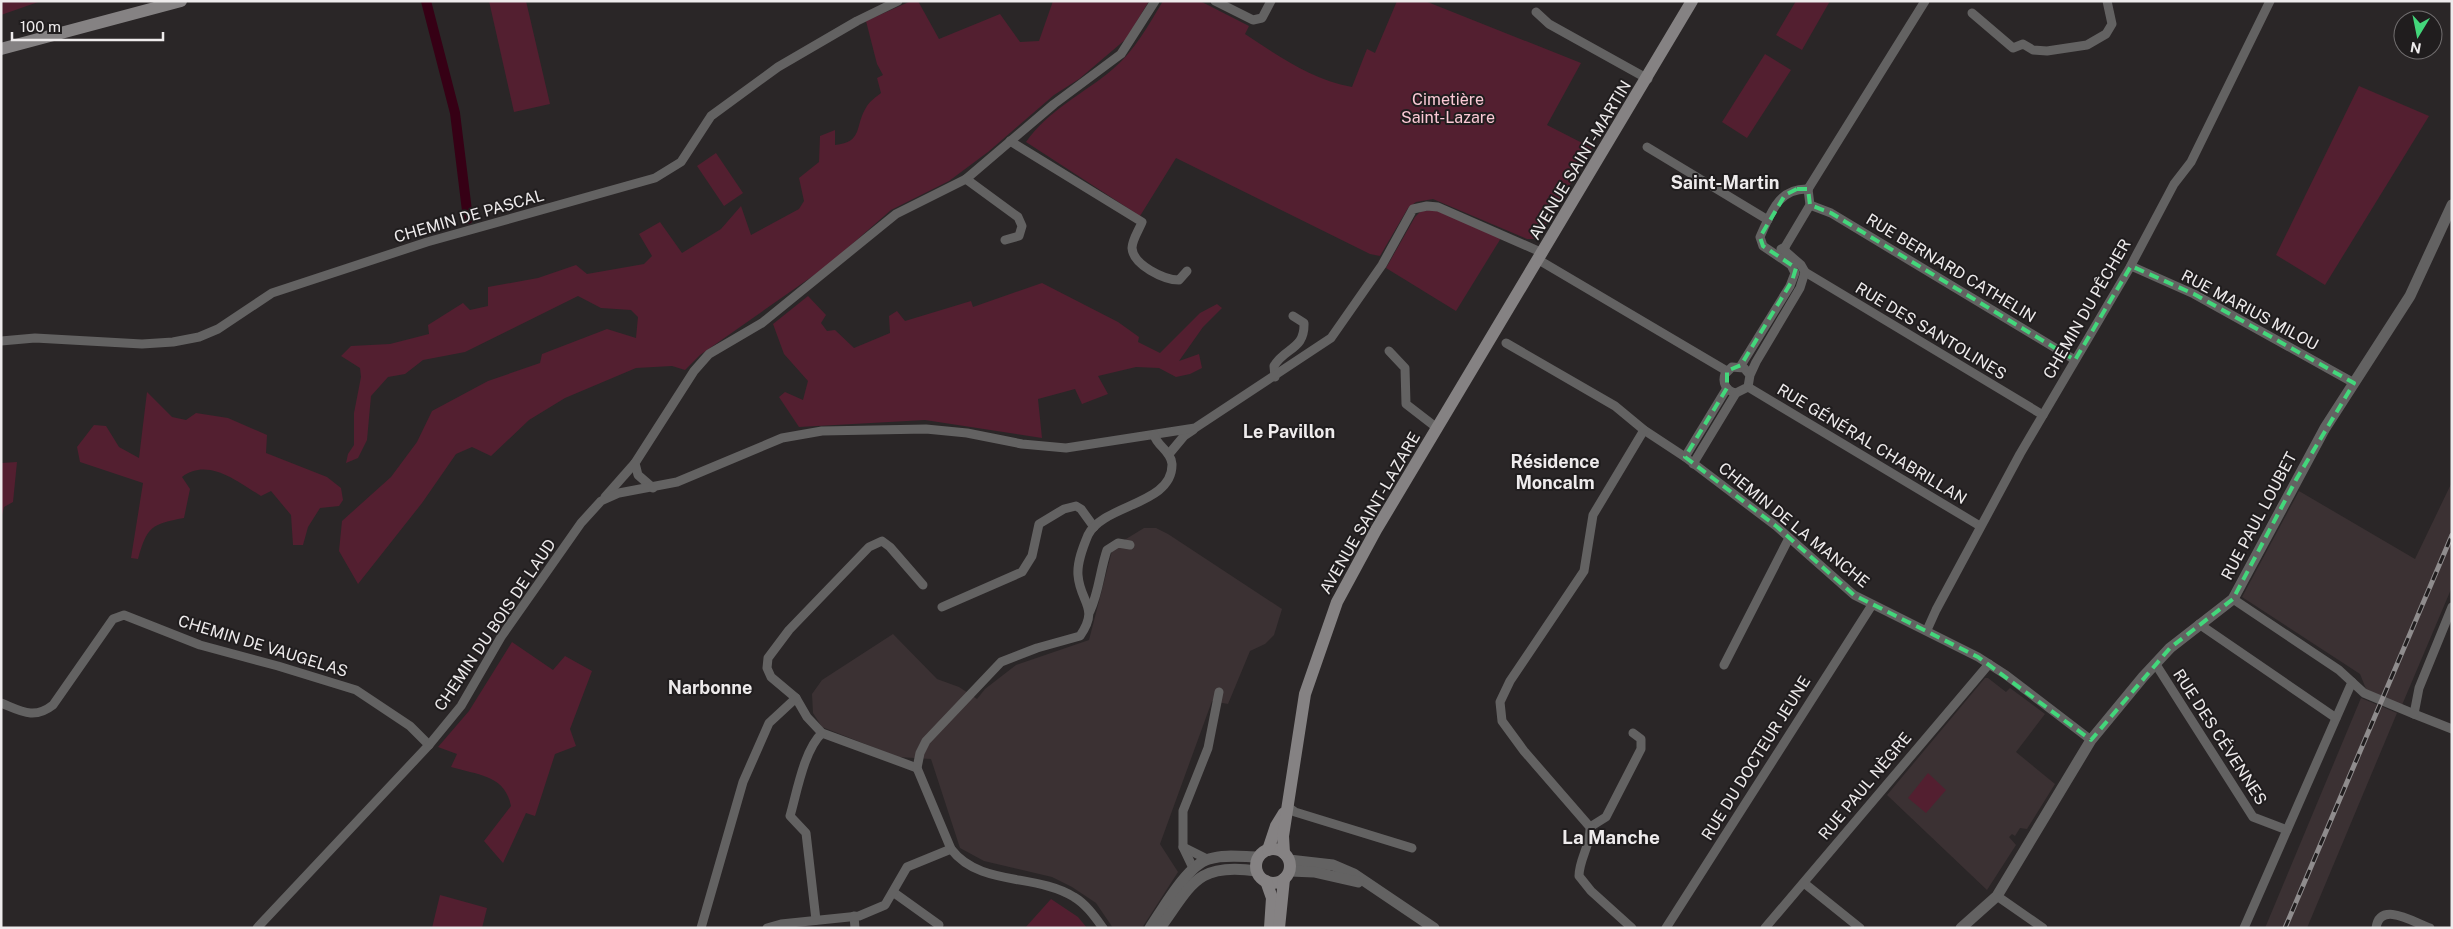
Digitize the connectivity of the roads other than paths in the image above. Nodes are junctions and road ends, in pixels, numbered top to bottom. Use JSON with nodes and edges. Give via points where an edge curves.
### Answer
{"nodes":[{"id":1,"x":181,"y":1,"type":"edge"},
{"id":2,"x":898,"y":1,"type":"edge"},
{"id":3,"x":1155,"y":1,"type":"edge"},
{"id":4,"x":1215,"y":1,"type":"edge"},
{"id":5,"x":1271,"y":1,"type":"edge"},
{"id":6,"x":1692,"y":1,"type":"edge"},
{"id":7,"x":1925,"y":1,"type":"edge"},
{"id":8,"x":2107,"y":1,"type":"edge"},
{"id":9,"x":2270,"y":1,"type":"edge"},
{"id":10,"x":1536,"y":12,"type":"dead end"},
{"id":11,"x":1972,"y":12,"type":"dead end"},
{"id":12,"x":1,"y":49,"type":"edge"},
{"id":13,"x":1648,"y":79,"type":"junction"},
{"id":14,"x":1010,"y":141,"type":"junction"},
{"id":15,"x":1647,"y":147,"type":"dead end"},
{"id":16,"x":966,"y":178,"type":"junction"},
{"id":17,"x":1808,"y":189,"type":"junction"},
{"id":18,"x":2452,"y":204,"type":"edge"},
{"id":19,"x":1810,"y":205,"type":"junction"},
{"id":20,"x":1768,"y":220,"type":"junction"},
{"id":21,"x":1005,"y":240,"type":"dead end"},
{"id":22,"x":1785,"y":247,"type":"junction"},
{"id":23,"x":1773,"y":252,"type":"junction"},
{"id":24,"x":1541,"y":256,"type":"junction"},
{"id":25,"x":2131,"y":266,"type":"junction"},
{"id":26,"x":1187,"y":271,"type":"dead end"},
{"id":27,"x":1805,"y":272,"type":"junction"},
{"id":28,"x":1293,"y":316,"type":"dead end"},
{"id":29,"x":1493,"y":336,"type":"joint"},
{"id":30,"x":1,"y":340,"type":"edge"},
{"id":31,"x":1506,"y":343,"type":"dead end"},
{"id":32,"x":1388,"y":351,"type":"dead end"},
{"id":33,"x":2075,"y":360,"type":"junction"},
{"id":34,"x":1740,"y":367,"type":"junction"},
{"id":35,"x":1726,"y":371,"type":"junction"},
{"id":36,"x":1750,"y":375,"type":"junction"},
{"id":37,"x":1276,"y":377,"type":"junction"},
{"id":38,"x":2354,"y":383,"type":"junction"},
{"id":39,"x":1748,"y":387,"type":"junction"},
{"id":40,"x":1727,"y":388,"type":"junction"},
{"id":41,"x":1736,"y":393,"type":"junction"},
{"id":42,"x":2043,"y":416,"type":"junction"},
{"id":43,"x":1195,"y":428,"type":"junction"},
{"id":44,"x":1437,"y":428,"type":"junction"},
{"id":45,"x":1644,"y":430,"type":"junction"},
{"id":46,"x":1154,"y":435,"type":"junction"},
{"id":47,"x":1169,"y":454,"type":"junction"},
{"id":48,"x":1685,"y":457,"type":"junction"},
{"id":49,"x":635,"y":463,"type":"junction"},
{"id":50,"x":1693,"y":464,"type":"junction"},
{"id":51,"x":654,"y":488,"type":"junction"},
{"id":52,"x":601,"y":501,"type":"junction"},
{"id":53,"x":1980,"y":526,"type":"junction"},
{"id":54,"x":1094,"y":527,"type":"junction"},
{"id":55,"x":1789,"y":538,"type":"junction"},
{"id":56,"x":1130,"y":545,"type":"dead end"},
{"id":57,"x":924,"y":585,"type":"dead end"},
{"id":58,"x":2233,"y":599,"type":"junction"},
{"id":59,"x":1872,"y":605,"type":"junction"},
{"id":60,"x":942,"y":607,"type":"dead end"},
{"id":61,"x":2452,"y":607,"type":"edge"},
{"id":62,"x":1090,"y":610,"type":"junction"},
{"id":63,"x":2199,"y":624,"type":"junction"},
{"id":64,"x":1927,"y":630,"type":"junction"},
{"id":65,"x":2155,"y":663,"type":"junction"},
{"id":66,"x":1989,"y":664,"type":"junction"},
{"id":67,"x":1724,"y":665,"type":"dead end"},
{"id":68,"x":2352,"y":682,"type":"junction"},
{"id":69,"x":1219,"y":692,"type":"dead end"},
{"id":70,"x":796,"y":698,"type":"junction"},
{"id":71,"x":1,"y":703,"type":"edge"},
{"id":72,"x":2414,"y":714,"type":"junction"},
{"id":73,"x":2336,"y":718,"type":"junction"},
{"id":74,"x":2452,"y":729,"type":"edge"},
{"id":75,"x":822,"y":733,"type":"junction"},
{"id":76,"x":1633,"y":733,"type":"dead end"},
{"id":77,"x":2091,"y":740,"type":"junction"},
{"id":78,"x":429,"y":745,"type":"junction"},
{"id":79,"x":917,"y":768,"type":"junction"},
{"id":80,"x":1288,"y":807,"type":"junction"},
{"id":81,"x":1590,"y":827,"type":"junction"},
{"id":82,"x":2288,"y":830,"type":"junction"},
{"id":83,"x":1183,"y":847,"type":"junction"},
{"id":84,"x":1412,"y":848,"type":"dead end"},
{"id":85,"x":950,"y":850,"type":"junction"},
{"id":86,"x":1264,"y":854,"type":"junction"},
{"id":87,"x":1207,"y":859,"type":"junction"},
{"id":88,"x":1287,"y":866,"type":"junction"},
{"id":89,"x":1193,"y":868,"type":"junction"},
{"id":90,"x":1210,"y":871,"type":"junction"},
{"id":91,"x":1258,"y":871,"type":"junction"},
{"id":92,"x":1266,"y":881,"type":"junction"},
{"id":93,"x":1804,"y":883,"type":"junction"},
{"id":94,"x":893,"y":892,"type":"junction"},
{"id":95,"x":1997,"y":896,"type":"junction"},
{"id":96,"x":854,"y":916,"type":"junction"},
{"id":97,"x":816,"y":920,"type":"junction"},
{"id":98,"x":939,"y":925,"type":"dead end"},
{"id":99,"x":257,"y":928,"type":"edge"},
{"id":100,"x":701,"y":928,"type":"edge"},
{"id":101,"x":767,"y":928,"type":"edge"},
{"id":102,"x":855,"y":928,"type":"edge"},
{"id":103,"x":1103,"y":928,"type":"edge"},
{"id":104,"x":1150,"y":928,"type":"edge"},
{"id":105,"x":1160,"y":928,"type":"edge"},
{"id":106,"x":1270,"y":928,"type":"edge"},
{"id":107,"x":1279,"y":928,"type":"edge"},
{"id":108,"x":1434,"y":928,"type":"edge"},
{"id":109,"x":1632,"y":928,"type":"edge"},
{"id":110,"x":1666,"y":928,"type":"edge"},
{"id":111,"x":1766,"y":928,"type":"edge"},
{"id":112,"x":1860,"y":928,"type":"edge"},
{"id":113,"x":1961,"y":928,"type":"edge"},
{"id":114,"x":2043,"y":928,"type":"edge"},
{"id":115,"x":2244,"y":928,"type":"edge"},
{"id":116,"x":2376,"y":928,"type":"edge"},
{"id":117,"x":2430,"y":928,"type":"edge"}],
"edges":[{"from":1,"to":12,"type":"main road"},
{"from":2,"to":30,"type":"street","name":"CHEMIN DE PASCAL","via":[[857,21],[770,73],[711,116],[682,162],[655,178],[427,242],[272,293],[218,330],[199,337],[142,344],[35,338]]},
{"from":3,"to":14,"type":"street","via":[[1121,54]]},
{"from":4,"to":5,"type":"street","via":[[1254,20],[1262,18]]},
{"from":6,"to":13,"type":"main road","name":"AVENUE SAINT-MARTIN"},
{"from":7,"to":17,"type":"street"},
{"from":8,"to":11,"type":"street","via":[[2112,24],[2103,37],[2088,45],[2047,51],[2033,50],[2023,44],[2013,48]]},
{"from":9,"to":25,"type":"street","name":"CHEMIN DU PÊCHER","via":[[2192,162],[2174,184]]},
{"from":10,"to":13,"type":"street","via":[[1549,24]]},
{"from":13,"to":24,"type":"main road","name":"AVENUE SAINT-MARTIN"},
{"from":14,"to":16,"type":"street"},
{"from":14,"to":26,"type":"street","via":[[1142,222],[1132,246],[1134,256],[1143,265],[1171,280],[1179,280]]},
{"from":15,"to":20,"type":"street"},
{"from":16,"to":21,"type":"street","via":[[1018,217],[1022,226],[1019,236]]},
{"from":16,"to":49,"type":"street","via":[[896,214],[762,323],[708,354]]},
{"from":17,"to":19,"type":"street"},
{"from":17,"to":20,"type":"street","via":[[1789,191]]},
{"from":18,"to":38,"type":"street","name":"RUE PAUL LOUBET","via":[[2410,296]]},
{"from":19,"to":22,"type":"street"},
{"from":19,"to":33,"type":"street","name":"RUE BERNARD CATHELIN","via":[[1831,213]]},
{"from":20,"to":23,"type":"street","via":[[1760,237],[1762,246]]},
{"from":22,"to":23,"type":"street"},
{"from":22,"to":27,"type":"street","name":"RUE DES SANTOLINES"},
{"from":23,"to":34,"type":"street","via":[[1791,265],[1795,273]]},
{"from":24,"to":29,"type":"main road","name":"AVENUE SAINT-MARTIN"},
{"from":24,"to":35,"type":"street"},
{"from":24,"to":37,"type":"street","name":"CHEMIN DU BOIS DE LAUD","via":[[1438,207],[1413,209],[1382,265],[1331,338]]},
{"from":25,"to":33,"type":"street","name":"CHEMIN DU PÊCHER"},
{"from":25,"to":38,"type":"street","name":"RUE MARIUS MILOU","via":[[2194,294]]},
{"from":27,"to":36,"type":"street","via":[[1800,288],[1760,352]]},
{"from":27,"to":42,"type":"street","name":"RUE DES SANTOLINES"},
{"from":28,"to":37,"type":"street","via":[[1304,324],[1304,335],[1295,348],[1279,357],[1274,366]]},
{"from":29,"to":44,"type":"main road","name":"AVENUE SAINT-LAZARE"},
{"from":31,"to":45,"type":"street","name":"CHEMIN DE LA MANCHE","via":[[1615,406]]},
{"from":32,"to":44,"type":"street","via":[[1404,368],[1406,404]]},
{"from":33,"to":42,"type":"street","name":"CHEMIN DU PÊCHER"},
{"from":34,"to":35,"type":"street"},
{"from":34,"to":36,"type":"street"},
{"from":35,"to":40,"type":"street"},
{"from":36,"to":39,"type":"street"},
{"from":37,"to":43,"type":"street","name":"CHEMIN DU BOIS DE LAUD"},
{"from":38,"to":58,"type":"street","name":"RUE PAUL LOUBET","via":[[2302,469]]},
{"from":39,"to":41,"type":"street"},
{"from":39,"to":53,"type":"street","name":"RUE GÉNÉRAL CHABRILLAN"},
{"from":40,"to":41,"type":"street"},
{"from":40,"to":48,"type":"street"},
{"from":41,"to":50,"type":"street"},
{"from":42,"to":53,"type":"street","name":"CHEMIN DU PÊCHER"},
{"from":43,"to":46,"type":"street","name":"CHEMIN DU BOIS DE LAUD"},
{"from":43,"to":47,"type":"street"},
{"from":44,"to":80,"type":"main road","name":"AVENUE SAINT-LAZARE","via":[[1337,602],[1305,694]]},
{"from":45,"to":48,"type":"street","name":"CHEMIN DE LA MANCHE"},
{"from":45,"to":81,"type":"street","via":[[1593,515],[1584,571],[1510,681],[1500,702],[1502,721]]},
{"from":46,"to":47,"type":"street"},
{"from":46,"to":51,"type":"street","name":"CHEMIN DU BOIS DE LAUD","via":[[1066,448],[926,429],[822,431],[782,438],[677,482]]},
{"from":47,"to":54,"type":"street","via":[[1172,464],[1164,486]]},
{"from":48,"to":50,"type":"street","name":"CHEMIN DE LA MANCHE"},
{"from":49,"to":51,"type":"street","via":[[638,475]]},
{"from":49,"to":52,"type":"street"},
{"from":50,"to":55,"type":"street","name":"CHEMIN DE LA MANCHE"},
{"from":51,"to":52,"type":"street","name":"CHEMIN DU BOIS DE LAUD","via":[[619,493]]},
{"from":52,"to":78,"type":"street","name":"CHEMIN DU BOIS DE LAUD","via":[[501,637],[461,706]]},
{"from":53,"to":64,"type":"street","name":"CHEMIN DU PÊCHER"},
{"from":54,"to":60,"type":"street","via":[[1076,506],[1053,514],[1039,524],[1032,556],[1022,572]]},
{"from":54,"to":62,"type":"street","via":[[1079,561],[1078,576]]},
{"from":55,"to":59,"type":"street","name":"CHEMIN DE LA MANCHE","via":[[1842,587]]},
{"from":55,"to":67,"type":"street"},
{"from":56,"to":62,"type":"street","via":[[1118,543],[1107,550]]},
{"from":57,"to":70,"type":"street","via":[[882,540],[869,547],[789,630],[768,658],[767,668],[771,677]]},
{"from":58,"to":63,"type":"street","name":"RUE PAUL LOUBET"},
{"from":58,"to":68,"type":"street"},
{"from":59,"to":64,"type":"street","name":"CHEMIN DE LA MANCHE"},
{"from":59,"to":110,"type":"street","name":"RUE DU DOCTEUR JEUNE"},
{"from":61,"to":72,"type":"street","via":[[2419,688]]},
{"from":62,"to":79,"type":"street","via":[[1087,626],[1080,636],[1001,662],[926,741]]},
{"from":63,"to":65,"type":"street","name":"RUE PAUL LOUBET"},
{"from":63,"to":73,"type":"street"},
{"from":64,"to":66,"type":"street","name":"CHEMIN DE LA MANCHE"},
{"from":65,"to":77,"type":"street","name":"RUE PAUL LOUBET"},
{"from":65,"to":82,"type":"street","name":"RUE DES CÉVENNES","via":[[2253,817]]},
{"from":66,"to":77,"type":"street","name":"CHEMIN DE LA MANCHE"},
{"from":66,"to":93,"type":"street","name":"RUE PAUL NÈGRE"},
{"from":68,"to":72,"type":"street","via":[[2364,693]]},
{"from":68,"to":73,"type":"street"},
{"from":69,"to":83,"type":"street","via":[[1210,742],[1185,804]]},
{"from":70,"to":75,"type":"street"},
{"from":70,"to":100,"type":"street","via":[[769,723],[743,782]]},
{"from":71,"to":78,"type":"street","name":"CHEMIN DE VAUGELAS","via":[[27,713],[44,712],[53,705],[112,619],[124,615],[200,646],[356,690],[410,726]]},
{"from":72,"to":74,"type":"street"},
{"from":73,"to":82,"type":"street"},
{"from":75,"to":79,"type":"street"},
{"from":75,"to":97,"type":"street","via":[[812,746],[790,816],[806,833]]},
{"from":76,"to":81,"type":"street","via":[[1641,739],[1641,749],[1606,817]]},
{"from":77,"to":95,"type":"street","name":"RUE PAUL LOUBET"},
{"from":78,"to":99,"type":"street","name":"CHEMIN DU BOIS DE LAUD"},
{"from":79,"to":85,"type":"street"},
{"from":80,"to":84,"type":"street","via":[[1295,812]]},
{"from":80,"to":86,"type":"main road","name":"AVENUE SAINT-LAZARE"},
{"from":80,"to":88,"type":"main road","name":"AVENUE SAINT-LAZARE","via":[[1283,836]]},
{"from":81,"to":109,"type":"street","via":[[1579,876],[1584,885]]},
{"from":82,"to":115,"type":"street"},
{"from":83,"to":87,"type":"street"},
{"from":83,"to":89,"type":"street"},
{"from":85,"to":94,"type":"street","via":[[907,866]]},
{"from":85,"to":103,"type":"street","via":[[965,865],[981,872],[1062,890],[1083,904]]},
{"from":86,"to":87,"type":"street"},
{"from":86,"to":88,"type":"main road"},
{"from":86,"to":91,"type":"main road","name":"AVENUE SAINT-LAZARE"},
{"from":87,"to":89,"type":"street"},
{"from":88,"to":92,"type":"main road","via":[[1278,882]]},
{"from":88,"to":107,"type":"main road","name":"AVENUE SAINT-LAZARE"},
{"from":88,"to":108,"type":"street","via":[[1372,886]]},
{"from":89,"to":90,"type":"street"},
{"from":89,"to":104,"type":"street"},
{"from":90,"to":91,"type":"street"},
{"from":90,"to":105,"type":"street","via":[[1195,882]]},
{"from":91,"to":92,"type":"main road"},
{"from":92,"to":106,"type":"main road","via":[[1272,898]]},
{"from":93,"to":111,"type":"street","name":"RUE PAUL NÈGRE"},
{"from":93,"to":112,"type":"street"},
{"from":94,"to":96,"type":"street","via":[[885,905]]},
{"from":94,"to":98,"type":"street"},
{"from":95,"to":113,"type":"street","name":"RUE PAUL LOUBET"},
{"from":95,"to":114,"type":"street"},
{"from":96,"to":97,"type":"street"},
{"from":96,"to":102,"type":"street"},
{"from":97,"to":101,"type":"street"},
{"from":116,"to":117,"type":"street","via":[[2378,919],[2392,914]]}]}
